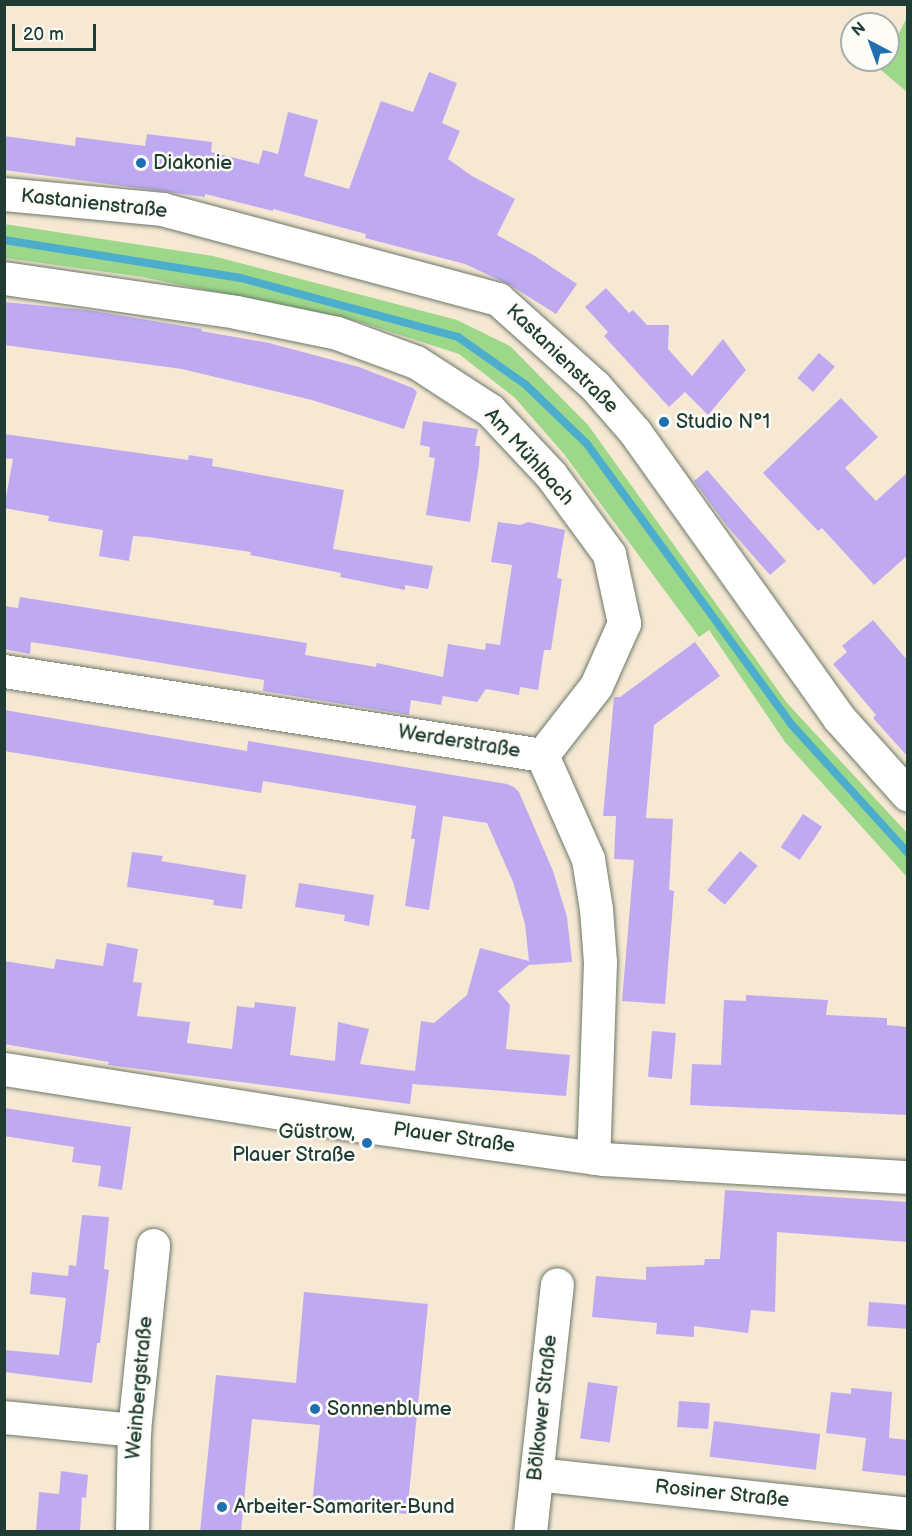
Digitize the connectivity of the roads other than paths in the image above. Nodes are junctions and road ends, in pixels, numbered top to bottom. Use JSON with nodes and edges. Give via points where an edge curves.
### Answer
{"nodes":[{"id":1,"x":4,"y":194,"type":"edge"},
{"id":2,"x":4,"y":278,"type":"edge"},
{"id":3,"x":4,"y":671,"type":"edge"},
{"id":4,"x":542,"y":755,"type":"junction"},
{"id":5,"x":908,"y":795,"type":"edge"},
{"id":6,"x":4,"y":1069,"type":"edge"},
{"id":7,"x":593,"y":1158,"type":"junction"},
{"id":8,"x":908,"y":1177,"type":"edge"},
{"id":9,"x":153,"y":1245,"type":"dead end"},
{"id":10,"x":557,"y":1284,"type":"dead end"},
{"id":11,"x":4,"y":1417,"type":"edge"},
{"id":12,"x":134,"y":1430,"type":"junction"},
{"id":13,"x":536,"y":1474,"type":"junction"},
{"id":14,"x":908,"y":1514,"type":"edge"},
{"id":15,"x":132,"y":1532,"type":"edge"},
{"id":16,"x":530,"y":1532,"type":"edge"}],
"edges":[{"from":1,"to":5,"type":"street","name":"Kastanienstraße","via":[[162,209],[498,299],[595,386],[635,432],[839,718]]},
{"from":2,"to":4,"type":"street","name":"Am Mühlbach","via":[[236,312],[337,333],[416,362],[490,410],[550,475],[609,554],[624,623],[596,686]]},
{"from":3,"to":4,"type":"street","name":"Werderstraße"},
{"from":4,"to":7,"type":"street","name":"Werderstraße","via":[[588,860],[596,909],[600,962]]},
{"from":6,"to":7,"type":"street","name":"Plauer Straße"},
{"from":7,"to":8,"type":"street","name":"Plauer Straße"},
{"from":9,"to":12,"type":"street","name":"Weinbergstraße"},
{"from":10,"to":13,"type":"street","name":"Bölkower Straße"},
{"from":11,"to":12,"type":"street"},
{"from":12,"to":15,"type":"street","name":"Weinbergstraße"},
{"from":13,"to":14,"type":"street","name":"Rosiner Straße"},
{"from":13,"to":16,"type":"street","name":"Bölkower Straße"}]}
